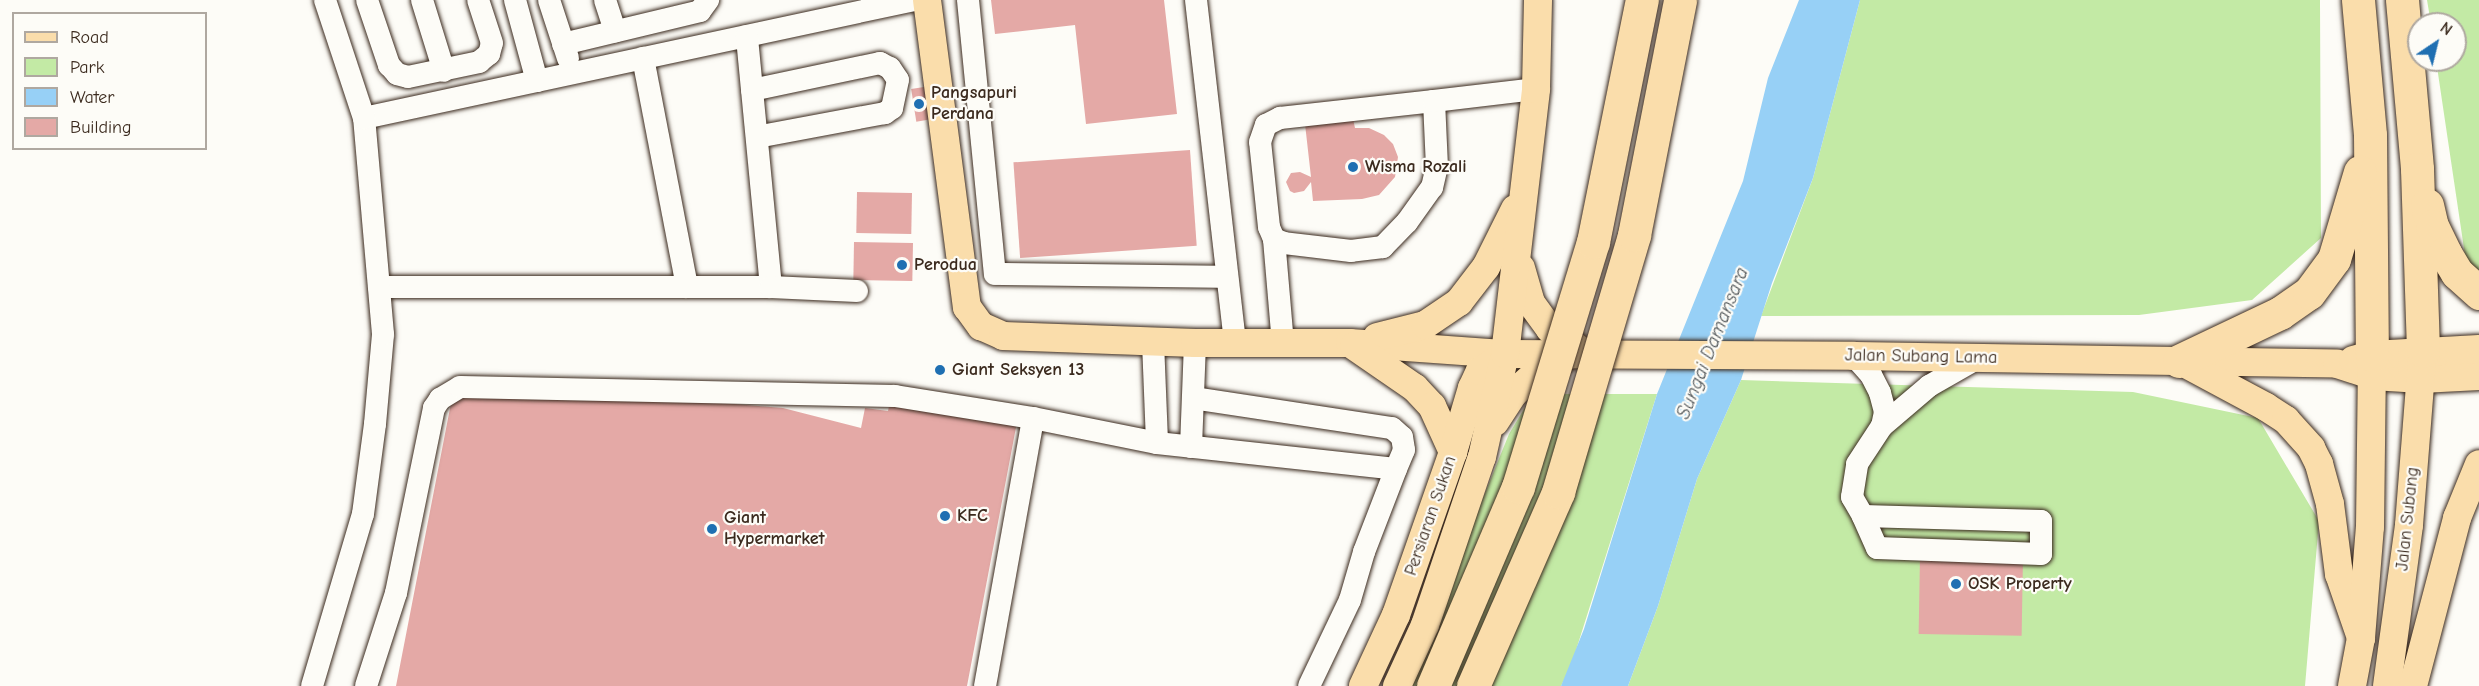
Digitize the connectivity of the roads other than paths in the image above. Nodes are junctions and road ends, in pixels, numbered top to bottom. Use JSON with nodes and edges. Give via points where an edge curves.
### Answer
{"nodes":[{"id":1,"x":325,"y":0,"type":"edge"},
{"id":2,"x":367,"y":0,"type":"edge"},
{"id":3,"x":422,"y":0,"type":"edge"},
{"id":4,"x":478,"y":0,"type":"edge"},
{"id":5,"x":515,"y":0,"type":"edge"},
{"id":6,"x":549,"y":0,"type":"edge"},
{"id":7,"x":605,"y":0,"type":"edge"},
{"id":8,"x":708,"y":0,"type":"edge"},
{"id":9,"x":914,"y":0,"type":"edge"},
{"id":10,"x":927,"y":0,"type":"edge"},
{"id":11,"x":968,"y":0,"type":"edge"},
{"id":12,"x":1196,"y":0,"type":"edge"},
{"id":13,"x":1538,"y":0,"type":"edge"},
{"id":14,"x":1642,"y":0,"type":"edge"},
{"id":15,"x":1680,"y":0,"type":"edge"},
{"id":16,"x":2358,"y":0,"type":"edge"},
{"id":17,"x":2402,"y":0,"type":"edge"},
{"id":18,"x":663,"y":10,"type":"edge"},
{"id":19,"x":615,"y":32,"type":"junction"},
{"id":20,"x":747,"y":36,"type":"junction"},
{"id":21,"x":563,"y":44,"type":"junction"},
{"id":22,"x":643,"y":58,"type":"junction"},
{"id":23,"x":444,"y":71,"type":"junction"},
{"id":24,"x":573,"y":73,"type":"junction"},
{"id":25,"x":537,"y":81,"type":"junction"},
{"id":26,"x":1536,"y":89,"type":"junction"},
{"id":27,"x":752,"y":90,"type":"junction"},
{"id":28,"x":1434,"y":101,"type":"junction"},
{"id":29,"x":364,"y":118,"type":"junction"},
{"id":30,"x":2370,"y":135,"type":"junction"},
{"id":31,"x":756,"y":138,"type":"junction"},
{"id":32,"x":2417,"y":169,"type":"junction"},
{"id":33,"x":1524,"y":191,"type":"junction"},
{"id":34,"x":1274,"y":239,"type":"junction"},
{"id":35,"x":1518,"y":242,"type":"junction"},
{"id":36,"x":1227,"y":277,"type":"junction"},
{"id":37,"x":379,"y":287,"type":"junction"},
{"id":38,"x":687,"y":287,"type":"junction"},
{"id":39,"x":771,"y":287,"type":"junction"},
{"id":40,"x":857,"y":291,"type":"dead end"},
{"id":41,"x":2479,"y":293,"type":"edge"},
{"id":42,"x":1153,"y":342,"type":"junction"},
{"id":43,"x":1195,"y":343,"type":"junction"},
{"id":44,"x":1235,"y":343,"type":"junction"},
{"id":45,"x":1282,"y":343,"type":"junction"},
{"id":46,"x":1350,"y":343,"type":"junction"},
{"id":47,"x":2479,"y":349,"type":"edge"},
{"id":48,"x":1504,"y":354,"type":"junction"},
{"id":49,"x":1577,"y":354,"type":"junction"},
{"id":50,"x":1854,"y":356,"type":"junction"},
{"id":51,"x":1978,"y":358,"type":"junction"},
{"id":52,"x":2179,"y":361,"type":"junction"},
{"id":53,"x":2372,"y":365,"type":"junction"},
{"id":54,"x":2422,"y":365,"type":"junction"},
{"id":55,"x":2479,"y":376,"type":"edge"},
{"id":56,"x":1193,"y":398,"type":"junction"},
{"id":57,"x":1033,"y":418,"type":"junction"},
{"id":58,"x":1882,"y":426,"type":"junction"},
{"id":59,"x":1487,"y":434,"type":"junction"},
{"id":60,"x":1157,"y":443,"type":"junction"},
{"id":61,"x":1191,"y":447,"type":"junction"},
{"id":62,"x":1454,"y":452,"type":"junction"},
{"id":63,"x":2479,"y":464,"type":"edge"},
{"id":64,"x":1396,"y":469,"type":"junction"},
{"id":65,"x":1863,"y":516,"type":"junction"},
{"id":66,"x":2361,"y":638,"type":"junction"},
{"id":67,"x":312,"y":686,"type":"edge"},
{"id":68,"x":366,"y":686,"type":"edge"},
{"id":69,"x":984,"y":686,"type":"edge"},
{"id":70,"x":1309,"y":686,"type":"edge"},
{"id":71,"x":1363,"y":686,"type":"edge"},
{"id":72,"x":1397,"y":686,"type":"edge"},
{"id":73,"x":1433,"y":686,"type":"edge"},
{"id":74,"x":1473,"y":686,"type":"edge"},
{"id":75,"x":2352,"y":686,"type":"edge"},
{"id":76,"x":2387,"y":686,"type":"edge"},
{"id":77,"x":2413,"y":686,"type":"edge"}],
"edges":[{"from":1,"to":29,"type":"street"},
{"from":2,"to":23,"type":"street","via":[[389,65],[397,74],[408,77]]},
{"from":3,"to":23,"type":"street"},
{"from":4,"to":23,"type":"street","via":[[492,43],[489,54],[479,62]]},
{"from":5,"to":25,"type":"street"},
{"from":6,"to":21,"type":"street"},
{"from":7,"to":19,"type":"street"},
{"from":8,"to":18,"type":"street","via":[[700,11]]},
{"from":9,"to":20,"type":"street"},
{"from":10,"to":42,"type":"main road","via":[[967,307],[981,326],[1003,336]]},
{"from":11,"to":36,"type":"street","via":[[995,274]]},
{"from":12,"to":36,"type":"street"},
{"from":13,"to":26,"type":"main road","name":"Persiaran Sukan"},
{"from":14,"to":73,"type":"highway","bridge":true,"via":[[1593,242],[1518,487]]},
{"from":15,"to":74,"type":"highway","bridge":true,"via":[[1634,235],[1558,492]]},
{"from":16,"to":30,"type":"highway"},
{"from":17,"to":32,"type":"highway"},
{"from":18,"to":19,"type":"street"},
{"from":19,"to":21,"type":"street"},
{"from":20,"to":22,"type":"street"},
{"from":20,"to":27,"type":"street"},
{"from":21,"to":24,"type":"street"},
{"from":22,"to":24,"type":"street"},
{"from":22,"to":38,"type":"street"},
{"from":24,"to":25,"type":"street"},
{"from":25,"to":29,"type":"street"},
{"from":26,"to":28,"type":"street"},
{"from":26,"to":33,"type":"main road","name":"Persiaran Sukan"},
{"from":27,"to":31,"type":"street"},
{"from":27,"to":31,"type":"street","via":[[880,63],[895,74],[898,88],[892,108],[885,113]]},
{"from":28,"to":34,"type":"street","via":[[1437,166],[1432,187],[1383,247],[1351,251]]},
{"from":28,"to":34,"type":"street","via":[[1280,118],[1266,125],[1260,142],[1269,227]]},
{"from":29,"to":37,"type":"street"},
{"from":30,"to":52,"type":"highway","via":[[2344,232],[2322,277],[2280,313]]},
{"from":30,"to":53,"type":"highway"},
{"from":31,"to":39,"type":"street"},
{"from":32,"to":41,"type":"highway","via":[[2432,226],[2457,273]]},
{"from":32,"to":54,"type":"highway"},
{"from":33,"to":35,"type":"main road","name":"Persiaran Sukan"},
{"from":33,"to":46,"type":"main road","via":[[1486,267],[1459,302],[1425,325]]},
{"from":34,"to":45,"type":"street"},
{"from":35,"to":48,"type":"main road","name":"Persiaran Sukan"},
{"from":35,"to":49,"type":"main road","via":[[1522,278],[1531,303],[1550,329]]},
{"from":36,"to":44,"type":"street"},
{"from":37,"to":38,"type":"street"},
{"from":37,"to":67,"type":"street","via":[[383,334],[363,513]]},
{"from":38,"to":39,"type":"street"},
{"from":39,"to":40,"type":"street"},
{"from":42,"to":43,"type":"main road"},
{"from":42,"to":60,"type":"street"},
{"from":43,"to":44,"type":"main road"},
{"from":43,"to":56,"type":"street"},
{"from":44,"to":45,"type":"main road"},
{"from":45,"to":46,"type":"main road"},
{"from":46,"to":48,"type":"main road","name":"Jalan Subang Lama"},
{"from":46,"to":62,"type":"main road","via":[[1415,388],[1432,406]]},
{"from":47,"to":54,"type":"main road"},
{"from":48,"to":49,"type":"main road","name":"Jalan Subang Lama"},
{"from":48,"to":59,"type":"main road","name":"Persiaran Sukan"},
{"from":48,"to":62,"type":"main road","name":"Persiaran Sukan","via":[[1479,370]]},
{"from":49,"to":50,"type":"main road","name":"Jalan Subang Lama"},
{"from":49,"to":59,"type":"main road","via":[[1536,373],[1512,394]]},
{"from":50,"to":51,"type":"main road","name":"Jalan Subang Lama"},
{"from":50,"to":58,"type":"street","via":[[1880,393],[1885,412]]},
{"from":51,"to":52,"type":"main road","name":"Jalan Subang Lama"},
{"from":51,"to":58,"type":"street","via":[[1929,386]]},
{"from":52,"to":53,"type":"main road","name":"Jalan Subang Lama"},
{"from":52,"to":66,"type":"main road","via":[[2286,420],[2311,448],[2330,504],[2339,574]]},
{"from":53,"to":54,"type":"main road","name":"Jalan Subang Lama"},
{"from":53,"to":66,"type":"main road","name":"Jalan Subang","via":[[2370,527]]},
{"from":54,"to":55,"type":"main road"},
{"from":54,"to":76,"type":"main road","name":"Jalan Subang","via":[[2409,525]]},
{"from":56,"to":61,"type":"street"},
{"from":56,"to":64,"type":"street","via":[[1392,428],[1402,437],[1404,450]]},
{"from":57,"to":60,"type":"street"},
{"from":57,"to":68,"type":"street","via":[[895,396],[460,387],[440,399],[434,408],[396,593]]},
{"from":57,"to":69,"type":"street"},
{"from":58,"to":65,"type":"street","via":[[1857,464],[1852,497]]},
{"from":59,"to":72,"type":"main road","name":"Persiaran Sukan","via":[[1425,625]]},
{"from":60,"to":61,"type":"street"},
{"from":61,"to":64,"type":"street"},
{"from":62,"to":71,"type":"main road","name":"Persiaran Sukan","via":[[1396,615]]},
{"from":63,"to":77,"type":"main road","via":[[2457,518]]},
{"from":64,"to":70,"type":"street","via":[[1350,600]]},
{"from":65,"to":65,"type":"street","via":[[1877,548],[2041,554],[2041,521]]},
{"from":66,"to":75,"type":"main road","name":"Jalan Subang"}]}
